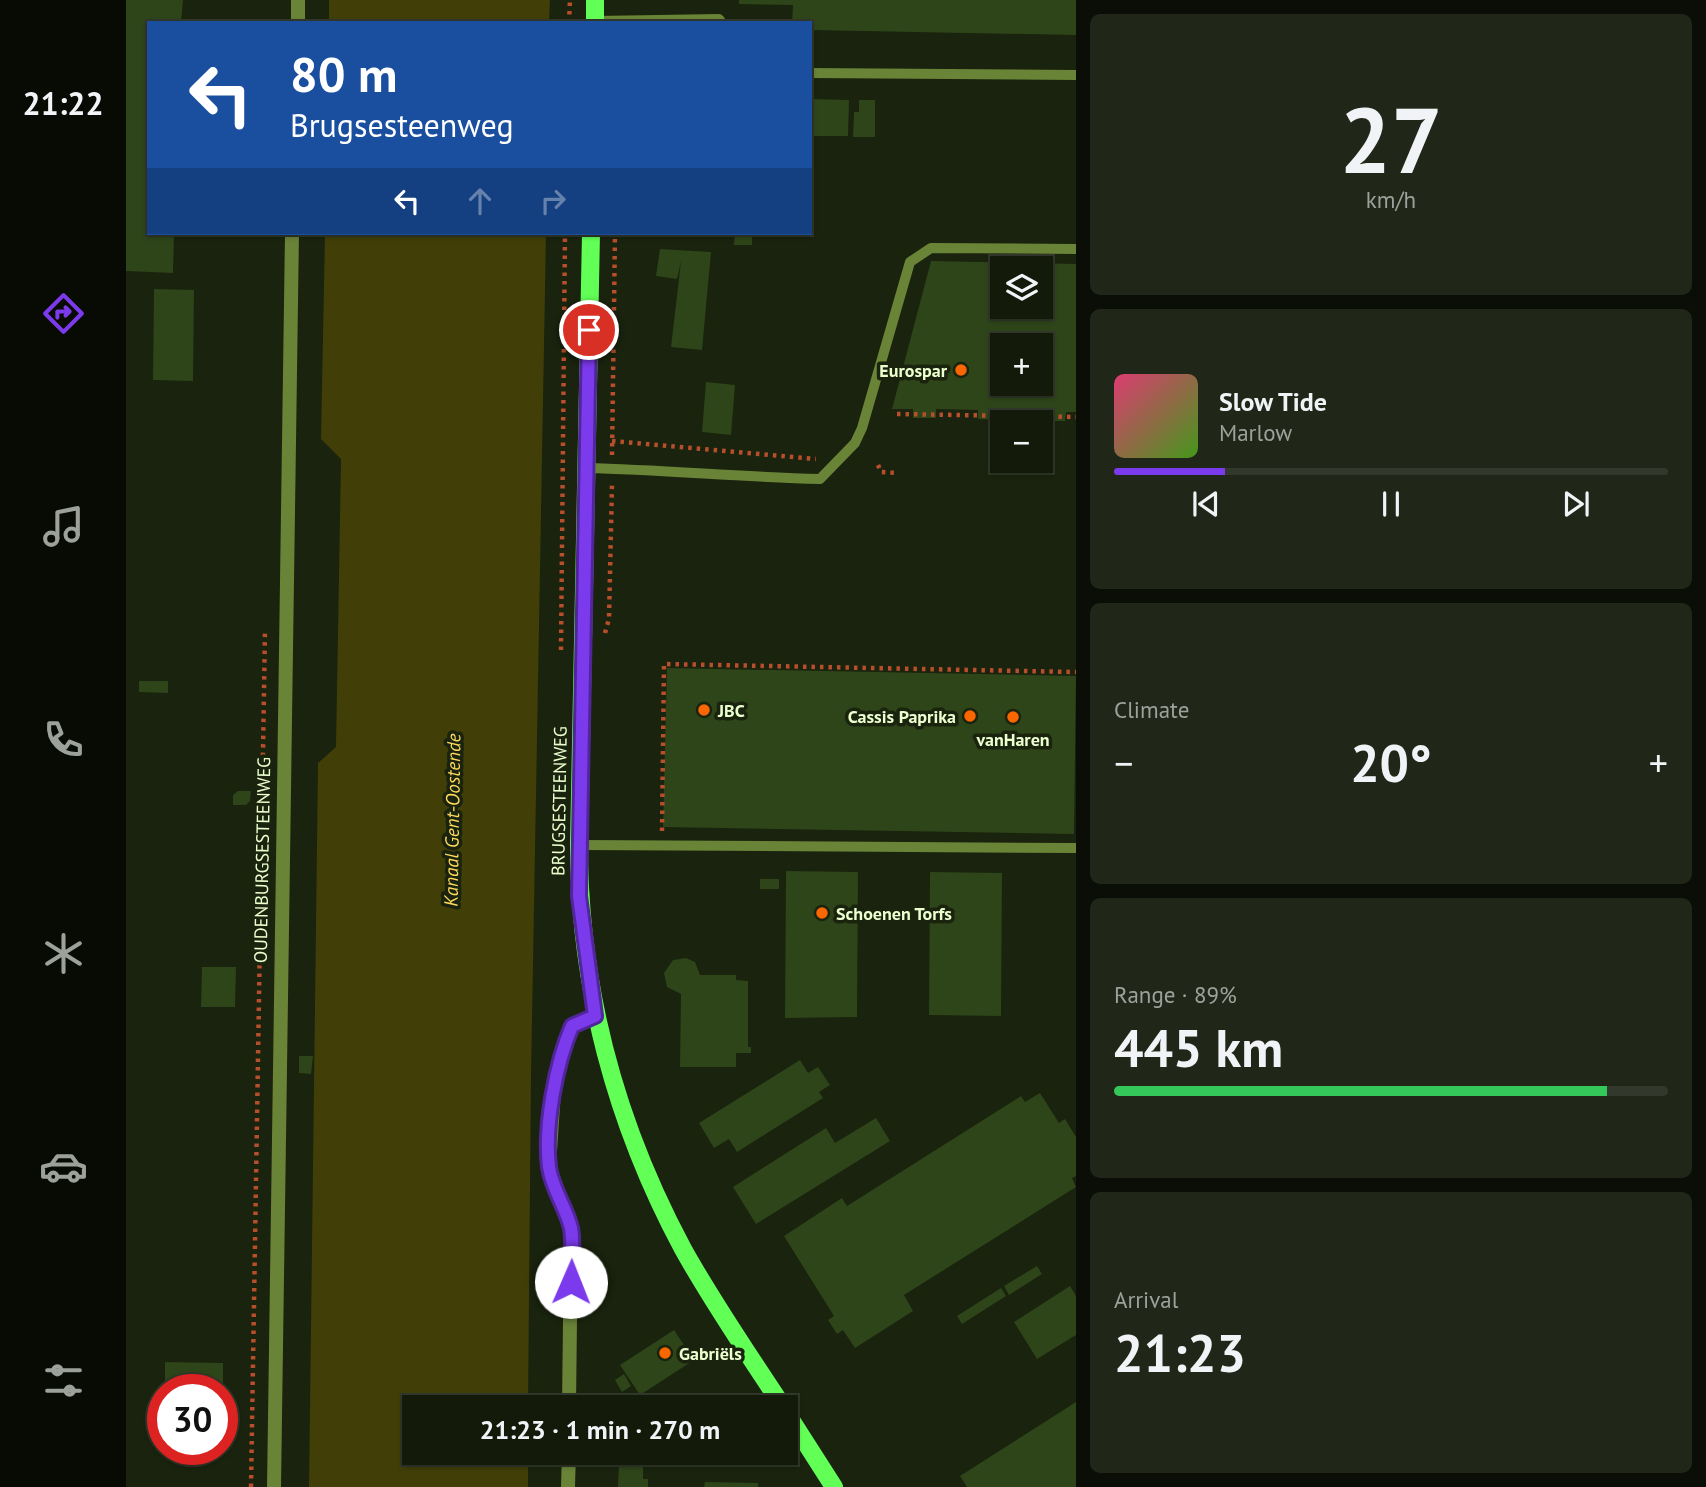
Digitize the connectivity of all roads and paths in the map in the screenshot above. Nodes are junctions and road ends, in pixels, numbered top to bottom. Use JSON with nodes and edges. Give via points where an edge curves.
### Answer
{"nodes":[{"id":1,"x":298,"y":0,"type":"edge"},
{"id":2,"x":570,"y":0,"type":"edge"},
{"id":3,"x":595,"y":0,"type":"edge"},
{"id":4,"x":298,"y":21,"type":"edge"},
{"id":5,"x":569,"y":21,"type":"edge"},
{"id":6,"x":595,"y":21,"type":"edge"},
{"id":7,"x":636,"y":21,"type":"edge"},
{"id":8,"x":720,"y":21,"type":"edge"},
{"id":9,"x":812,"y":72,"type":"edge"},
{"id":10,"x":1076,"y":75,"type":"edge"},
{"id":11,"x":292,"y":235,"type":"edge"},
{"id":12,"x":591,"y":235,"type":"edge"},
{"id":13,"x":1076,"y":249,"type":"edge"},
{"id":14,"x":897,"y":414,"type":"dead end"},
{"id":15,"x":1076,"y":417,"type":"edge"},
{"id":16,"x":587,"y":439,"type":"junction"},
{"id":17,"x":817,"y":460,"type":"dead end"},
{"id":18,"x":878,"y":465,"type":"dead end"},
{"id":19,"x":587,"y":468,"type":"junction"},
{"id":20,"x":896,"y":472,"type":"dead end"},
{"id":21,"x":265,"y":618,"type":"dead end"},
{"id":22,"x":1076,"y":672,"type":"edge"},
{"id":23,"x":579,"y":845,"type":"junction"},
{"id":24,"x":662,"y":846,"type":"junction"},
{"id":25,"x":1076,"y":848,"type":"edge"},
{"id":26,"x":595,"y":1016,"type":"junction"},
{"id":27,"x":569,"y":1395,"type":"edge"},
{"id":28,"x":775,"y":1395,"type":"edge"},
{"id":29,"x":798,"y":1431,"type":"edge"},
{"id":30,"x":569,"y":1465,"type":"edge"},
{"id":31,"x":251,"y":1487,"type":"edge"},
{"id":32,"x":274,"y":1487,"type":"edge"},
{"id":33,"x":568,"y":1487,"type":"edge"},
{"id":34,"x":834,"y":1487,"type":"edge"}],
"edges":[{"from":1,"to":4,"type":"street"},
{"from":2,"to":5,"type":"path"},
{"from":3,"to":6,"type":"main road"},
{"from":7,"to":8,"type":"lane"},
{"from":9,"to":10,"type":"lane"},
{"from":11,"to":32,"type":"street","name":"OUDENBURGSESTEENWEG"},
{"from":12,"to":16,"type":"main road","name":"BRUGSESTEENWEG"},
{"from":13,"to":19,"type":"lane","via":[[931,248],[909,262],[862,428],[855,443],[820,479]]},
{"from":14,"to":15,"type":"path"},
{"from":16,"to":17,"type":"path"},
{"from":16,"to":19,"type":"main road","name":"BRUGSESTEENWEG"},
{"from":18,"to":20,"type":"path","via":[[881,472]]},
{"from":19,"to":23,"type":"main road","name":"BRUGSESTEENWEG"},
{"from":21,"to":31,"type":"path"},
{"from":22,"to":24,"type":"path","via":[[664,664]]},
{"from":23,"to":24,"type":"lane"},
{"from":23,"to":26,"type":"main road","name":"BRUGSESTEENWEG","via":[[579,896]]},
{"from":24,"to":25,"type":"lane"},
{"from":26,"to":27,"type":"street","via":[[572,1026],[562,1050],[555,1075],[549,1151],[553,1183],[572,1231]]},
{"from":26,"to":28,"type":"main road","name":"BRUGSESTEENWEG","via":[[608,1068],[642,1161],[683,1248]]},
{"from":29,"to":34,"type":"main road"},
{"from":30,"to":33,"type":"street"}]}
